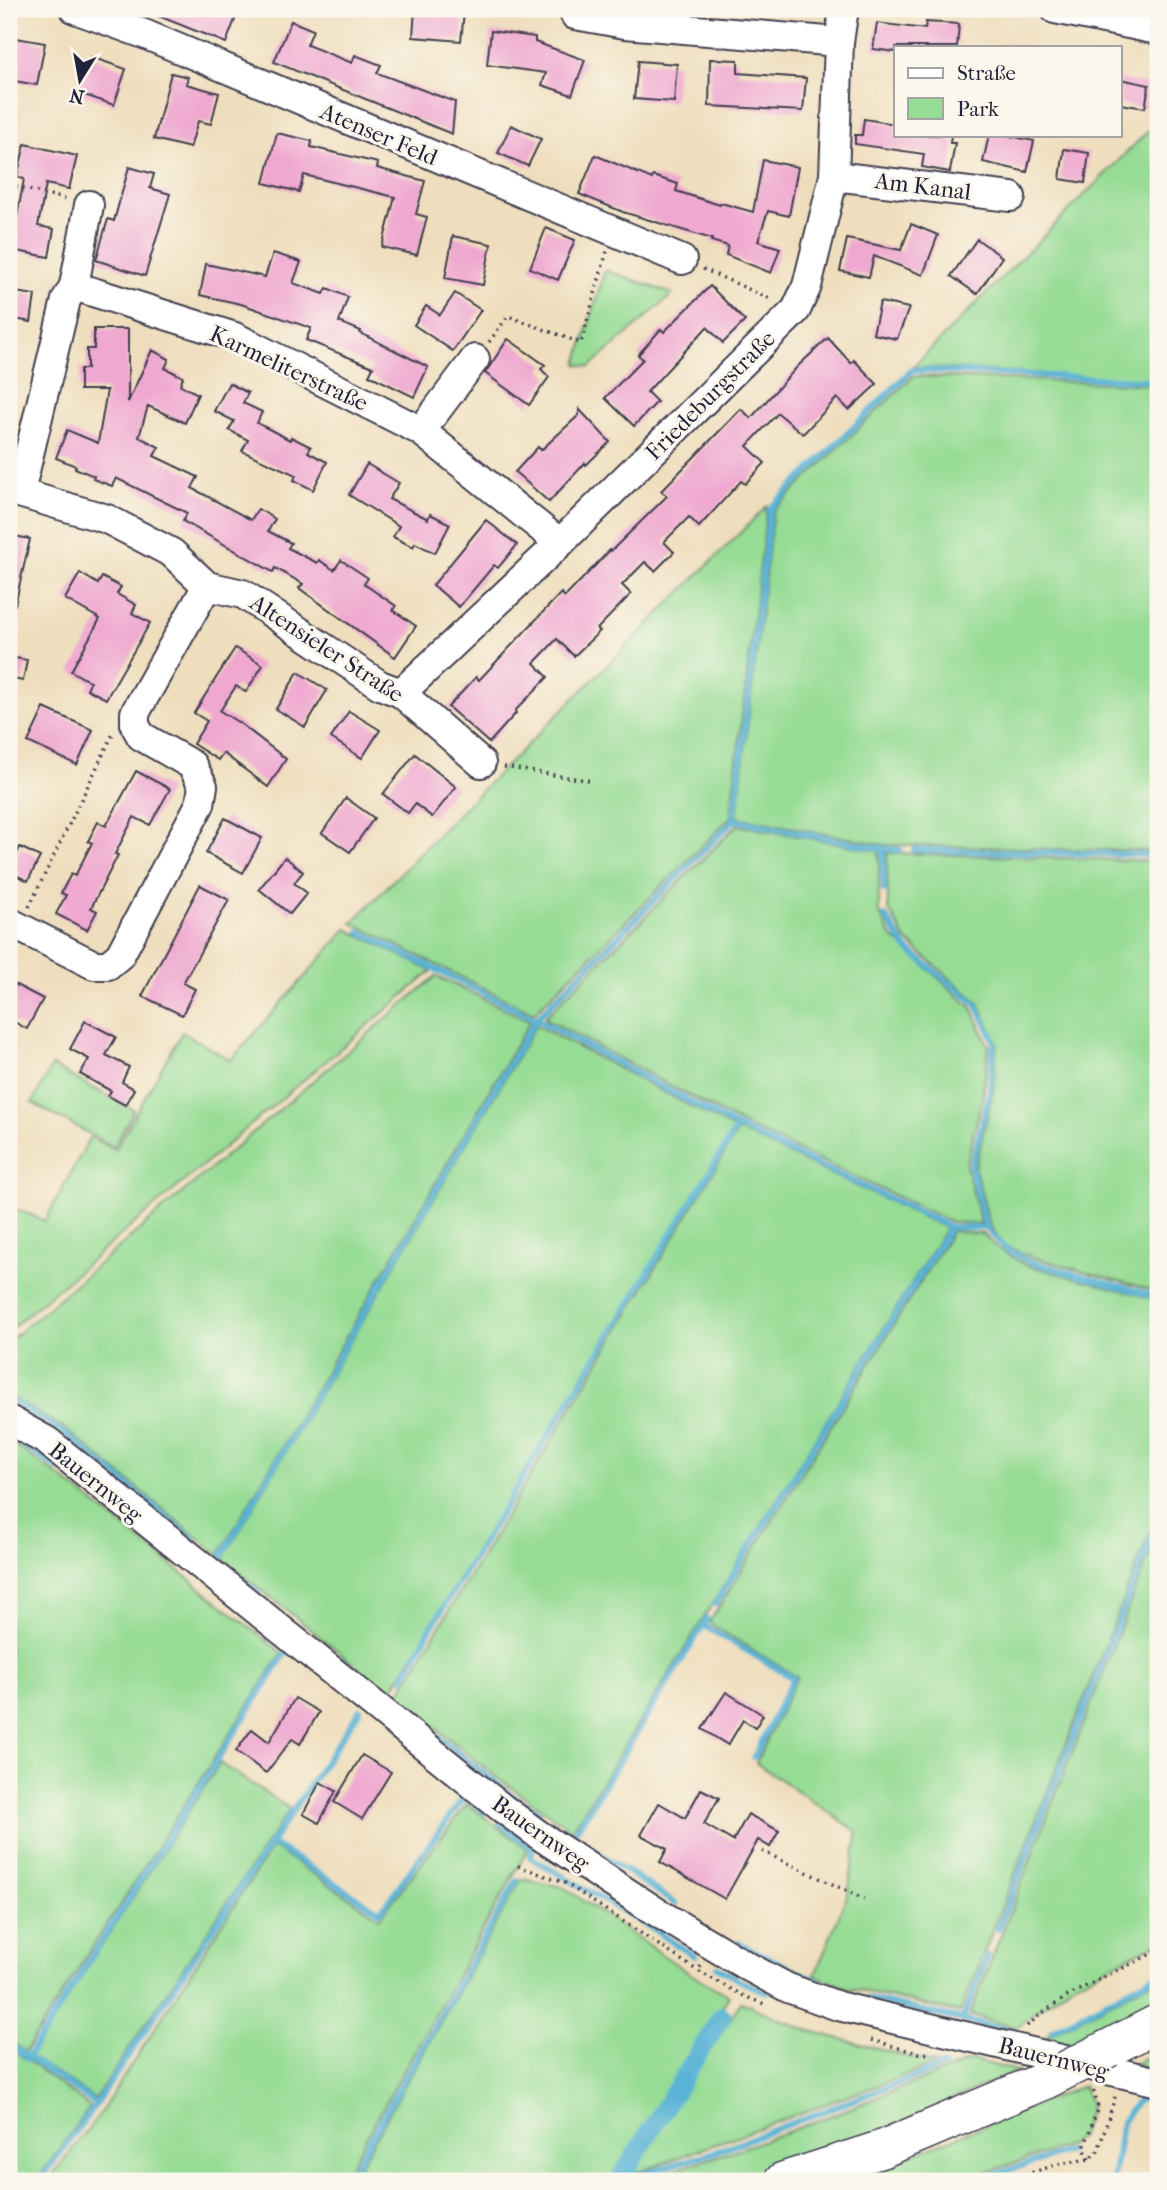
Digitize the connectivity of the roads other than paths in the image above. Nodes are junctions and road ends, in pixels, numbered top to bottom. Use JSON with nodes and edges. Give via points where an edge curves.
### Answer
{"nodes":[{"id":1,"x":75,"y":9,"type":"edge"},
{"id":2,"x":844,"y":9,"type":"edge"},
{"id":3,"x":1055,"y":9,"type":"edge"},
{"id":4,"x":575,"y":16,"type":"dead end"},
{"id":5,"x":1158,"y":30,"type":"edge"},
{"id":6,"x":839,"y":42,"type":"junction"},
{"id":7,"x":834,"y":176,"type":"junction"},
{"id":8,"x":1011,"y":197,"type":"dead end"},
{"id":9,"x":89,"y":205,"type":"road end"},
{"id":10,"x":682,"y":260,"type":"road end"},
{"id":11,"x":74,"y":286,"type":"junction"},
{"id":12,"x":475,"y":359,"type":"road end"},
{"id":13,"x":421,"y":431,"type":"junction"},
{"id":14,"x":14,"y":491,"type":"edge"},
{"id":15,"x":560,"y":543,"type":"junction"},
{"id":16,"x":207,"y":586,"type":"junction"},
{"id":17,"x":401,"y":693,"type":"junction"},
{"id":18,"x":481,"y":763,"type":"road end"},
{"id":19,"x":14,"y":925,"type":"edge"},
{"id":20,"x":9,"y":1420,"type":"edge"},
{"id":21,"x":1158,"y":2023,"type":"edge"},
{"id":22,"x":1116,"y":2062,"type":"junction"},
{"id":23,"x":1158,"y":2082,"type":"edge"},
{"id":24,"x":783,"y":2181,"type":"edge"}],
"edges":[{"from":1,"to":10,"type":"street","name":"Atenser Feld"},
{"from":2,"to":6,"type":"street","name":"Friedeburgstraße"},
{"from":3,"to":5,"type":"street"},
{"from":4,"to":6,"type":"street"},
{"from":6,"to":7,"type":"street","name":"Friedeburgstraße"},
{"from":7,"to":8,"type":"street","name":"Am Kanal"},
{"from":7,"to":15,"type":"street","name":"Friedeburgstraße","via":[[807,286],[796,310]]},
{"from":9,"to":11,"type":"street"},
{"from":11,"to":13,"type":"street","name":"Karmeliterstraße","via":[[235,337]]},
{"from":11,"to":14,"type":"street","via":[[66,300]]},
{"from":12,"to":13,"type":"street"},
{"from":13,"to":15,"type":"street","name":"Karmeliterstraße"},
{"from":14,"to":16,"type":"street","via":[[107,519],[172,553]]},
{"from":15,"to":17,"type":"street","name":"Friedeburgstraße"},
{"from":16,"to":17,"type":"street","name":"Altensieler Straße","via":[[243,594],[380,685]]},
{"from":16,"to":19,"type":"street","via":[[135,713],[141,736],[192,765],[203,786],[200,804],[120,955],[108,965],[94,965]]},
{"from":17,"to":18,"type":"street","name":"Altensieler Straße"},
{"from":20,"to":22,"type":"street","name":"Bauernweg","via":[[47,1441],[502,1808],[745,1965],[788,1988],[838,2006],[1014,2049]]},
{"from":21,"to":22,"type":"main road"},
{"from":22,"to":23,"type":"street","name":"Bauernweg"},
{"from":22,"to":24,"type":"main road","bridge":true,"via":[[1045,2080],[881,2148]]}]}
